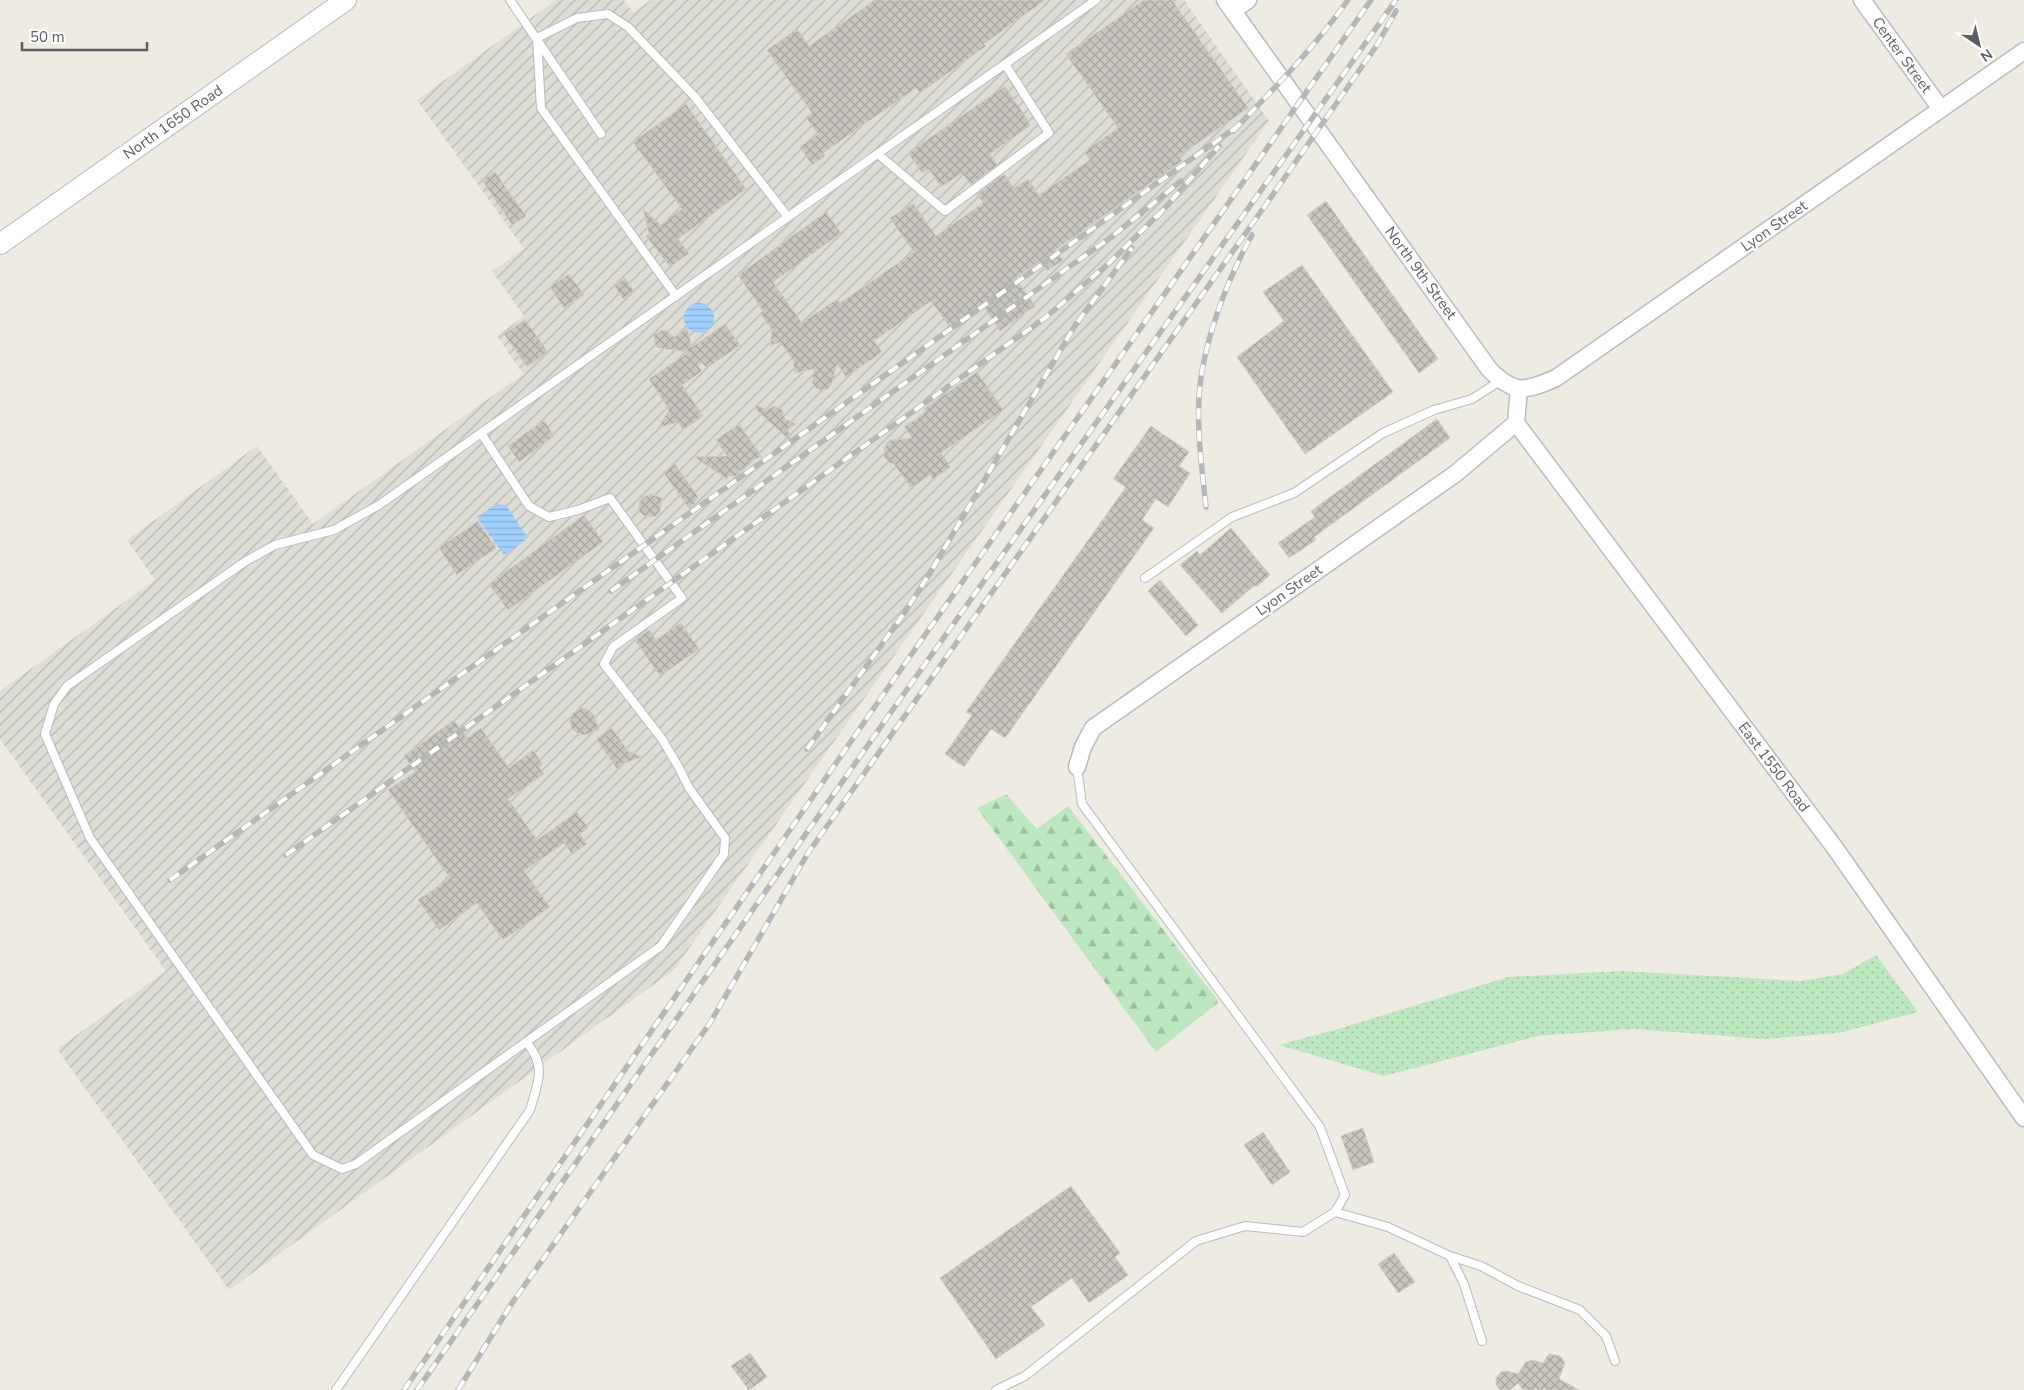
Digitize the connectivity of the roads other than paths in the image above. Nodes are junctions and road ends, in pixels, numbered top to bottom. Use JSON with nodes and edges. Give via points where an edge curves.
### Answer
{"nodes":[{"id":1,"x":346,"y":0,"type":"edge"},
{"id":2,"x":510,"y":0,"type":"edge"},
{"id":3,"x":1096,"y":0,"type":"edge"},
{"id":4,"x":1248,"y":0,"type":"edge"},
{"id":5,"x":1862,"y":0,"type":"edge"},
{"id":6,"x":1229,"y":5,"type":"edge"},
{"id":7,"x":537,"y":38,"type":"junction"},
{"id":8,"x":2024,"y":51,"type":"edge"},
{"id":9,"x":1005,"y":64,"type":"junction"},
{"id":10,"x":1941,"y":109,"type":"junction"},
{"id":11,"x":601,"y":134,"type":"dead end"},
{"id":12,"x":878,"y":154,"type":"junction"},
{"id":13,"x":788,"y":217,"type":"junction"},
{"id":14,"x":0,"y":244,"type":"edge"},
{"id":15,"x":676,"y":296,"type":"junction"},
{"id":16,"x":1500,"y":380,"type":"junction"},
{"id":17,"x":1518,"y":389,"type":"junction"},
{"id":18,"x":1516,"y":423,"type":"junction"},
{"id":19,"x":481,"y":433,"type":"junction"},
{"id":20,"x":1145,"y":578,"type":"dead end"},
{"id":21,"x":1077,"y":767,"type":"joint"},
{"id":22,"x":526,"y":1042,"type":"junction"},
{"id":23,"x":2024,"y":1118,"type":"edge"},
{"id":24,"x":1335,"y":1212,"type":"junction"},
{"id":25,"x":1450,"y":1256,"type":"junction"},
{"id":26,"x":1482,"y":1341,"type":"dead end"},
{"id":27,"x":1615,"y":1361,"type":"dead end"},
{"id":28,"x":336,"y":1390,"type":"edge"},
{"id":29,"x":996,"y":1390,"type":"edge"}],
"edges":[{"from":1,"to":14,"type":"street","name":"North 1650 Road"},
{"from":2,"to":7,"type":"lane"},
{"from":3,"to":9,"type":"lane"},
{"from":4,"to":6,"type":"street"},
{"from":5,"to":10,"type":"street","name":"Center Street"},
{"from":6,"to":16,"type":"street","name":"North 9th Street"},
{"from":7,"to":11,"type":"lane"},
{"from":7,"to":13,"type":"lane","via":[[578,18],[608,14],[628,27],[695,97]]},
{"from":7,"to":15,"type":"lane","via":[[541,108]]},
{"from":8,"to":10,"type":"street","name":"Lyon Street"},
{"from":9,"to":12,"type":"lane"},
{"from":9,"to":12,"type":"lane","via":[[1049,133],[945,211]]},
{"from":10,"to":17,"type":"street","name":"Lyon Street","via":[[1556,378],[1538,387]]},
{"from":12,"to":13,"type":"lane"},
{"from":13,"to":15,"type":"lane"},
{"from":15,"to":19,"type":"lane"},
{"from":16,"to":17,"type":"street","name":"North 9th Street"},
{"from":16,"to":20,"type":"lane","via":[[1472,399],[1434,410],[1383,433],[1294,493],[1232,516]]},
{"from":17,"to":18,"type":"street"},
{"from":18,"to":21,"type":"street","name":"Lyon Street","via":[[1455,474],[1093,728],[1082,747]]},
{"from":18,"to":23,"type":"street","name":"East 1550 Road","via":[[1835,848]]},
{"from":19,"to":22,"type":"lane","via":[[529,506],[549,517],[610,498],[682,598],[613,647],[604,664],[662,739],[689,788],[725,838],[724,854],[661,946]]},
{"from":19,"to":22,"type":"lane","via":[[380,505],[334,530],[275,546],[246,561],[68,686],[54,704],[44,734],[90,838],[313,1155],[342,1169],[356,1164]]},
{"from":21,"to":24,"type":"lane","via":[[1082,804],[1320,1127],[1345,1194]]},
{"from":22,"to":28,"type":"lane","via":[[534,1050],[540,1073],[530,1110]]},
{"from":24,"to":25,"type":"lane","via":[[1388,1227]]},
{"from":24,"to":29,"type":"lane","via":[[1302,1232],[1245,1226],[1196,1241],[1025,1376]]},
{"from":25,"to":26,"type":"lane","via":[[1464,1284]]},
{"from":25,"to":27,"type":"lane","via":[[1481,1266],[1518,1286],[1580,1310],[1606,1336]]}]}
